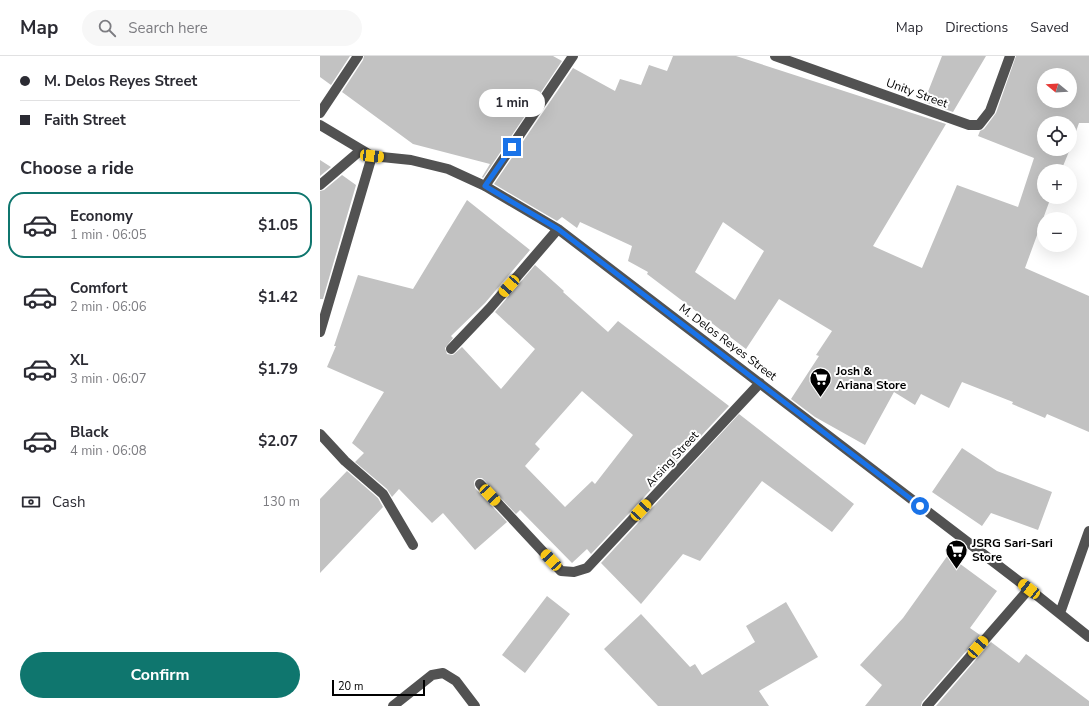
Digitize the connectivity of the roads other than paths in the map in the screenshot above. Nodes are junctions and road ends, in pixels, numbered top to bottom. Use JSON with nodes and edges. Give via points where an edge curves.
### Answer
{"nodes":[{"id":1,"x":358,"y":56,"type":"edge"},
{"id":2,"x":573,"y":56,"type":"edge"},
{"id":3,"x":776,"y":56,"type":"edge"},
{"id":4,"x":1010,"y":56,"type":"edge"},
{"id":5,"x":320,"y":113,"type":"edge"},
{"id":6,"x":320,"y":125,"type":"edge"},
{"id":7,"x":361,"y":150,"type":"junction"},
{"id":8,"x":372,"y":156,"type":"junction"},
{"id":9,"x":320,"y":185,"type":"edge"},
{"id":10,"x":485,"y":186,"type":"junction"},
{"id":11,"x":558,"y":229,"type":"junction"},
{"id":12,"x":320,"y":332,"type":"edge"},
{"id":13,"x":451,"y":350,"type":"dead end"},
{"id":14,"x":760,"y":383,"type":"junction"},
{"id":15,"x":320,"y":435,"type":"edge"},
{"id":16,"x":480,"y":484,"type":"dead end"},
{"id":17,"x":1089,"y":531,"type":"edge"},
{"id":18,"x":413,"y":545,"type":"dead end"},
{"id":19,"x":1029,"y":589,"type":"junction"},
{"id":20,"x":1060,"y":613,"type":"junction"},
{"id":21,"x":1089,"y":637,"type":"edge"},
{"id":22,"x":393,"y":706,"type":"edge"},
{"id":23,"x":476,"y":706,"type":"edge"},
{"id":24,"x":927,"y":706,"type":"edge"}],
"edges":[{"from":1,"to":5,"type":"street"},
{"from":2,"to":10,"type":"street"},
{"from":3,"to":4,"type":"street","name":"Unity Street","via":[[969,126],[979,124],[990,111]]},
{"from":6,"to":7,"type":"street","name":"M. Delos Reyes Street"},
{"from":7,"to":8,"type":"street","name":"M. Delos Reyes Street"},
{"from":7,"to":9,"type":"street"},
{"from":8,"to":10,"type":"street","name":"M. Delos Reyes Street","via":[[411,160],[448,169]]},
{"from":8,"to":12,"type":"street"},
{"from":10,"to":11,"type":"street","name":"M. Delos Reyes Street"},
{"from":11,"to":13,"type":"street"},
{"from":11,"to":14,"type":"street","name":"M. Delos Reyes Street"},
{"from":14,"to":16,"type":"street","name":"Arsing Street","via":[[587,568],[574,572],[561,571]]},
{"from":14,"to":19,"type":"street","name":"M. Delos Reyes Street"},
{"from":15,"to":18,"type":"street","via":[[383,494]]},
{"from":17,"to":20,"type":"street"},
{"from":19,"to":20,"type":"street","name":"M. Delos Reyes Street"},
{"from":19,"to":24,"type":"street"},
{"from":20,"to":21,"type":"street","name":"M. Delos Reyes Street"},
{"from":22,"to":23,"type":"street","via":[[432,675],[443,673],[456,681]]}]}
